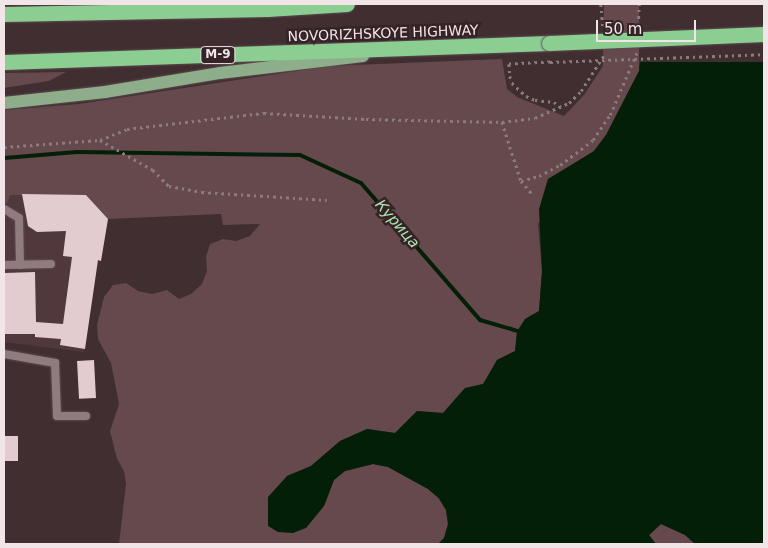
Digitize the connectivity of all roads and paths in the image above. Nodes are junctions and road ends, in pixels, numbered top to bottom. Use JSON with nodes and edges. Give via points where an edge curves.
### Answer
{"nodes":[{"id":1,"x":347,"y":4,"type":"edge"},
{"id":2,"x":601,"y":4,"type":"edge"},
{"id":3,"x":4,"y":14,"type":"edge"},
{"id":4,"x":603,"y":29,"type":"dead end"},
{"id":5,"x":764,"y":34,"type":"edge"},
{"id":6,"x":604,"y":46,"type":"dead end"},
{"id":7,"x":432,"y":47,"type":"junction"},
{"id":8,"x":764,"y":54,"type":"edge"},
{"id":9,"x":4,"y":62,"type":"edge"},
{"id":10,"x":628,"y":77,"type":"dead end"},
{"id":11,"x":4,"y":103,"type":"edge"},
{"id":12,"x":562,"y":108,"type":"junction"},
{"id":13,"x":502,"y":122,"type":"junction"},
{"id":14,"x":100,"y":140,"type":"junction"},
{"id":15,"x":4,"y":147,"type":"edge"},
{"id":16,"x":521,"y":182,"type":"junction"},
{"id":17,"x":533,"y":195,"type":"dead end"},
{"id":18,"x":327,"y":200,"type":"dead end"},
{"id":19,"x":4,"y":208,"type":"edge"},
{"id":20,"x":20,"y":264,"type":"junction"},
{"id":21,"x":51,"y":264,"type":"dead end"},
{"id":22,"x":4,"y":265,"type":"edge"},
{"id":23,"x":4,"y":354,"type":"edge"},
{"id":24,"x":86,"y":416,"type":"dead end"}],
"edges":[{"from":1,"to":3,"type":"highway","name":"NOVORIZHSKOYE HIGHWAY","via":[[267,9]]},
{"from":2,"to":4,"type":"path"},
{"from":5,"to":7,"type":"highway","name":"NOVORIZHSKOYE HIGHWAY","number":"М-9","bridge":true},
{"from":6,"to":12,"type":"path","via":[[604,54],[581,92]]},
{"from":7,"to":9,"type":"highway","name":"NOVORIZHSKOYE HIGHWAY","number":"М-9"},
{"from":7,"to":11,"type":"main road","number":"М-9"},
{"from":8,"to":12,"type":"path","bridge":true,"via":[[509,64],[512,83],[526,96],[554,102]]},
{"from":10,"to":16,"type":"path","via":[[610,115],[593,140],[560,165]]},
{"from":12,"to":13,"type":"path","via":[[535,118]]},
{"from":13,"to":14,"type":"path","via":[[264,113],[127,129]]},
{"from":13,"to":16,"type":"path"},
{"from":14,"to":15,"type":"path"},
{"from":14,"to":18,"type":"path","via":[[153,170],[169,186],[202,192]]},
{"from":16,"to":17,"type":"path"},
{"from":19,"to":20,"type":"lane","via":[[19,218]]},
{"from":20,"to":21,"type":"lane"},
{"from":20,"to":22,"type":"lane"},
{"from":23,"to":24,"type":"lane","via":[[55,363],[57,416]]}]}
